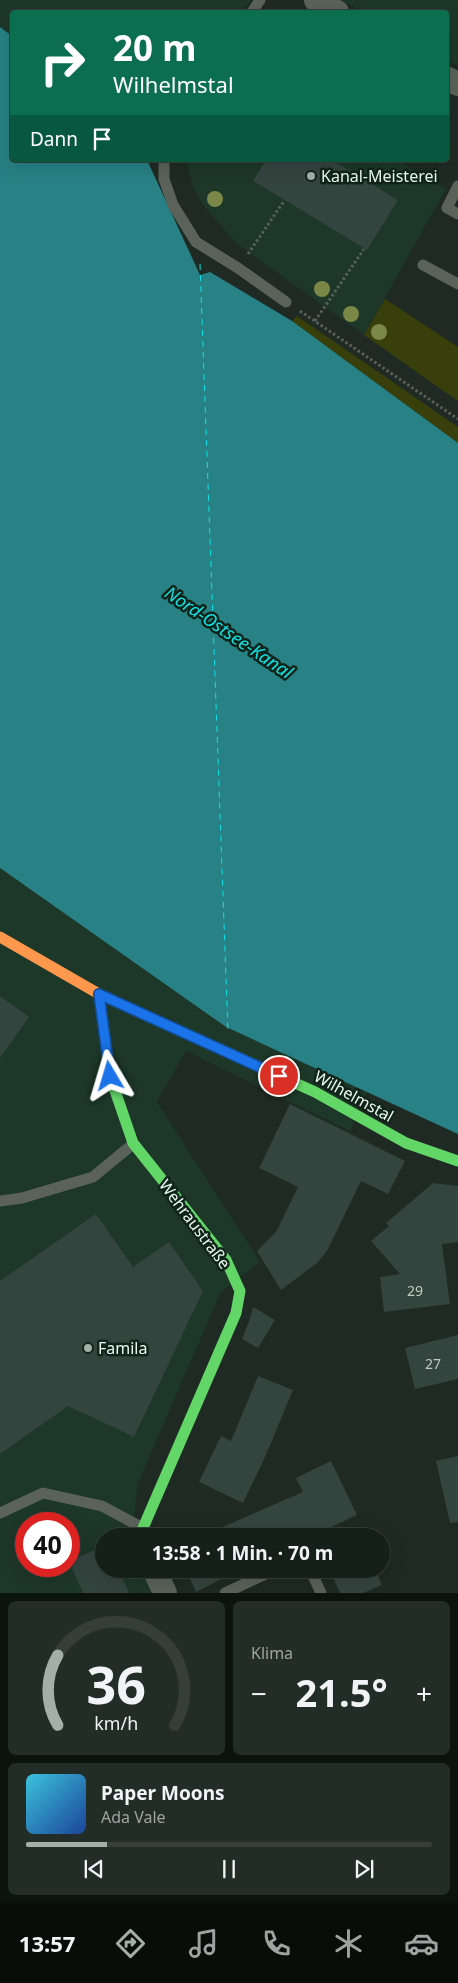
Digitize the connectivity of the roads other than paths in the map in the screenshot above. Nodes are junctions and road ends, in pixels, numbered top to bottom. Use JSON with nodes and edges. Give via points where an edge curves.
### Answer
{"nodes":[{"id":1,"x":316,"y":0,"type":"edge"},
{"id":2,"x":334,"y":10,"type":"edge"},
{"id":3,"x":164,"y":162,"type":"edge"},
{"id":4,"x":458,"y":186,"type":"edge"},
{"id":5,"x":458,"y":214,"type":"edge"},
{"id":6,"x":423,"y":265,"type":"dead end"},
{"id":7,"x":458,"y":284,"type":"edge"},
{"id":8,"x":286,"y":302,"type":"road end"},
{"id":9,"x":0,"y":937,"type":"edge"},
{"id":10,"x":99,"y":994,"type":"junction"},
{"id":11,"x":133,"y":1143,"type":"junction"},
{"id":12,"x":458,"y":1161,"type":"edge"},
{"id":13,"x":0,"y":1201,"type":"edge"},
{"id":14,"x":0,"y":1513,"type":"edge"},
{"id":15,"x":138,"y":1528,"type":"edge"},
{"id":16,"x":146,"y":1528,"type":"edge"},
{"id":17,"x":158,"y":1578,"type":"edge"},
{"id":18,"x":257,"y":1578,"type":"edge"},
{"id":19,"x":314,"y":1578,"type":"edge"},
{"id":20,"x":165,"y":1593,"type":"edge"},
{"id":21,"x":225,"y":1593,"type":"edge"},
{"id":22,"x":321,"y":1593,"type":"edge"}],
"edges":[{"from":1,"to":2,"type":"street"},
{"from":3,"to":8,"type":"lane","via":[[164,180],[173,205],[196,242]]},
{"from":4,"to":5,"type":"lane","via":[[448,208]]},
{"from":6,"to":7,"type":"lane"},
{"from":9,"to":10,"type":"street","name":"Wilhelmstal"},
{"from":10,"to":11,"type":"street","name":"Wehraustraße","via":[[110,1076]]},
{"from":10,"to":12,"type":"street","name":"Wilhelmstal","via":[[315,1092],[406,1144]]},
{"from":11,"to":13,"type":"lane","via":[[93,1177],[22,1198]]},
{"from":11,"to":16,"type":"street","name":"Wehraustraße","via":[[226,1260],[240,1291],[236,1313]]},
{"from":14,"to":15,"type":"lane","via":[[43,1493],[102,1506]]},
{"from":17,"to":20,"type":"street"},
{"from":18,"to":21,"type":"lane"},
{"from":19,"to":22,"type":"lane"}]}
